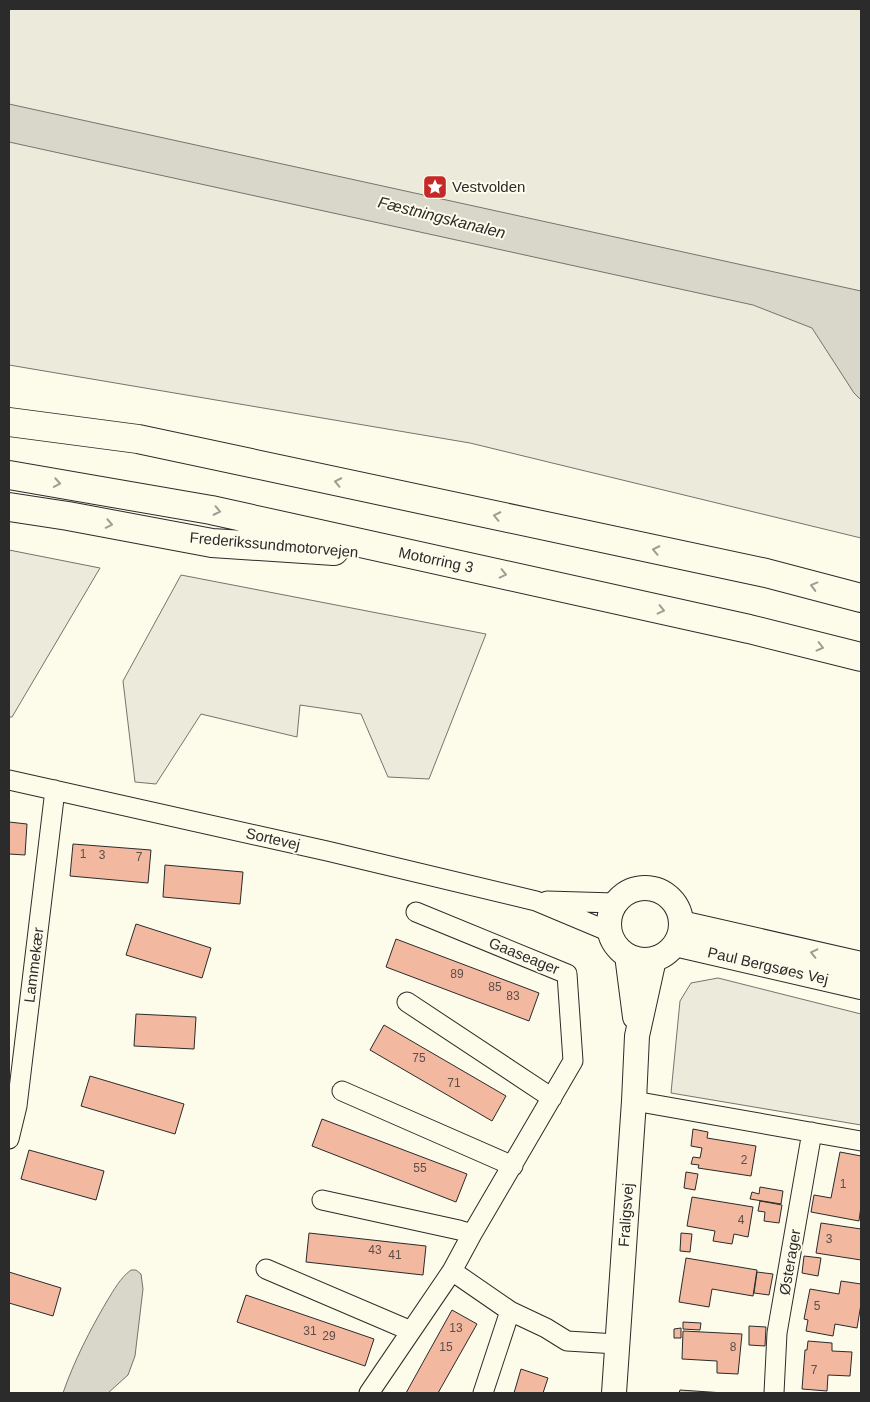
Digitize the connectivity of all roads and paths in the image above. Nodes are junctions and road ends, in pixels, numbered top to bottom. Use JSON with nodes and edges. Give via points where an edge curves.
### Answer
{"nodes":[{"id":1,"x":9,"y":422,"type":"edge"},
{"id":2,"x":9,"y":475,"type":"edge"},
{"id":3,"x":9,"y":508,"type":"edge"},
{"id":4,"x":421,"y":556,"type":"junction"},
{"id":5,"x":861,"y":598,"type":"edge"},
{"id":6,"x":861,"y":657,"type":"edge"},
{"id":7,"x":9,"y":780,"type":"edge"},
{"id":8,"x":54,"y":790,"type":"junction"},
{"id":9,"x":536,"y":901,"type":"junction"},
{"id":10,"x":615,"y":903,"type":"junction"},
{"id":11,"x":416,"y":912,"type":"dead end"},
{"id":12,"x":610,"y":932,"type":"junction"},
{"id":13,"x":678,"y":934,"type":"junction"},
{"id":14,"x":627,"y":955,"type":"junction"},
{"id":15,"x":654,"y":959,"type":"junction"},
{"id":16,"x":861,"y":964,"type":"edge"},
{"id":17,"x":861,"y":987,"type":"edge"},
{"id":18,"x":408,"y":1002,"type":"dead end"},
{"id":19,"x":637,"y":1036,"type":"junction"},
{"id":20,"x":342,"y":1091,"type":"dead end"},
{"id":21,"x":552,"y":1098,"type":"junction"},
{"id":22,"x":634,"y":1101,"type":"junction"},
{"id":23,"x":812,"y":1132,"type":"junction"},
{"id":24,"x":9,"y":1139,"type":"edge"},
{"id":25,"x":861,"y":1141,"type":"edge"},
{"id":26,"x":512,"y":1166,"type":"junction"},
{"id":27,"x":322,"y":1200,"type":"dead end"},
{"id":28,"x":472,"y":1234,"type":"junction"},
{"id":29,"x":266,"y":1269,"type":"dead end"},
{"id":30,"x":452,"y":1271,"type":"junction"},
{"id":31,"x":510,"y":1311,"type":"junction"},
{"id":32,"x":411,"y":1331,"type":"junction"},
{"id":33,"x":617,"y":1344,"type":"junction"},
{"id":34,"x":369,"y":1393,"type":"edge"},
{"id":35,"x":483,"y":1393,"type":"edge"},
{"id":36,"x":614,"y":1393,"type":"edge"},
{"id":37,"x":774,"y":1393,"type":"edge"}],
"edges":[{"from":5,"to":1,"type":"highway","one_way":true,"via":[[756,571],[138,439]]},
{"from":2,"to":4,"type":"highway","name":"Motorring 3","one_way":true,"via":[[212,510]]},
{"from":3,"to":4,"type":"highway","name":"Frederikssundmotorvejen","one_way":true,"via":[[212,543]]},
{"from":4,"to":6,"type":"highway","name":"Motorring 3","one_way":true},
{"from":7,"to":8,"type":"street","name":"Sortevej"},
{"from":8,"to":9,"type":"street","name":"Sortevej"},
{"from":8,"to":24,"type":"street","name":"Lammekær","via":[[17,1106]]},
{"from":9,"to":10,"type":"street","name":"Sortevej"},
{"from":9,"to":12,"type":"street","name":"Sortevej"},
{"from":10,"to":12,"type":"street","via":[[609,922]]},
{"from":10,"to":13,"type":"street","via":[[623,895],[644,888],[666,894],[679,912]]},
{"from":11,"to":21,"type":"street","name":"Gaaseager","via":[[567,974],[574,1061]]},
{"from":12,"to":14,"type":"street","via":[[613,941]]},
{"from":13,"to":15,"type":"street","via":[[662,956]]},
{"from":16,"to":13,"type":"street","name":"Paul Bergsøes Vej","one_way":true},
{"from":13,"to":17,"type":"street","name":"Paul Bergsøes Vej"},
{"from":14,"to":15,"type":"street","via":[[635,959]]},
{"from":14,"to":19,"type":"street","name":"Fraligsvej"},
{"from":15,"to":19,"type":"street","name":"Fraligsvej"},
{"from":18,"to":21,"type":"street"},
{"from":19,"to":22,"type":"street","name":"Fraligsvej"},
{"from":20,"to":26,"type":"street"},
{"from":21,"to":26,"type":"street","name":"Gaaseager"},
{"from":22,"to":23,"type":"street"},
{"from":22,"to":33,"type":"street","name":"Fraligsvej"},
{"from":23,"to":25,"type":"street"},
{"from":23,"to":37,"type":"street","name":"Østerager","via":[[777,1334]]},
{"from":26,"to":28,"type":"street","name":"Gaaseager"},
{"from":27,"to":28,"type":"street"},
{"from":28,"to":30,"type":"street","name":"Gaaseager"},
{"from":29,"to":32,"type":"street"},
{"from":30,"to":31,"type":"street"},
{"from":30,"to":32,"type":"street","name":"Gaaseager"},
{"from":31,"to":33,"type":"street","via":[[566,1341]]},
{"from":31,"to":35,"type":"street"},
{"from":32,"to":34,"type":"street","name":"Gaaseager"},
{"from":33,"to":36,"type":"street","name":"Fraligsvej"}]}
